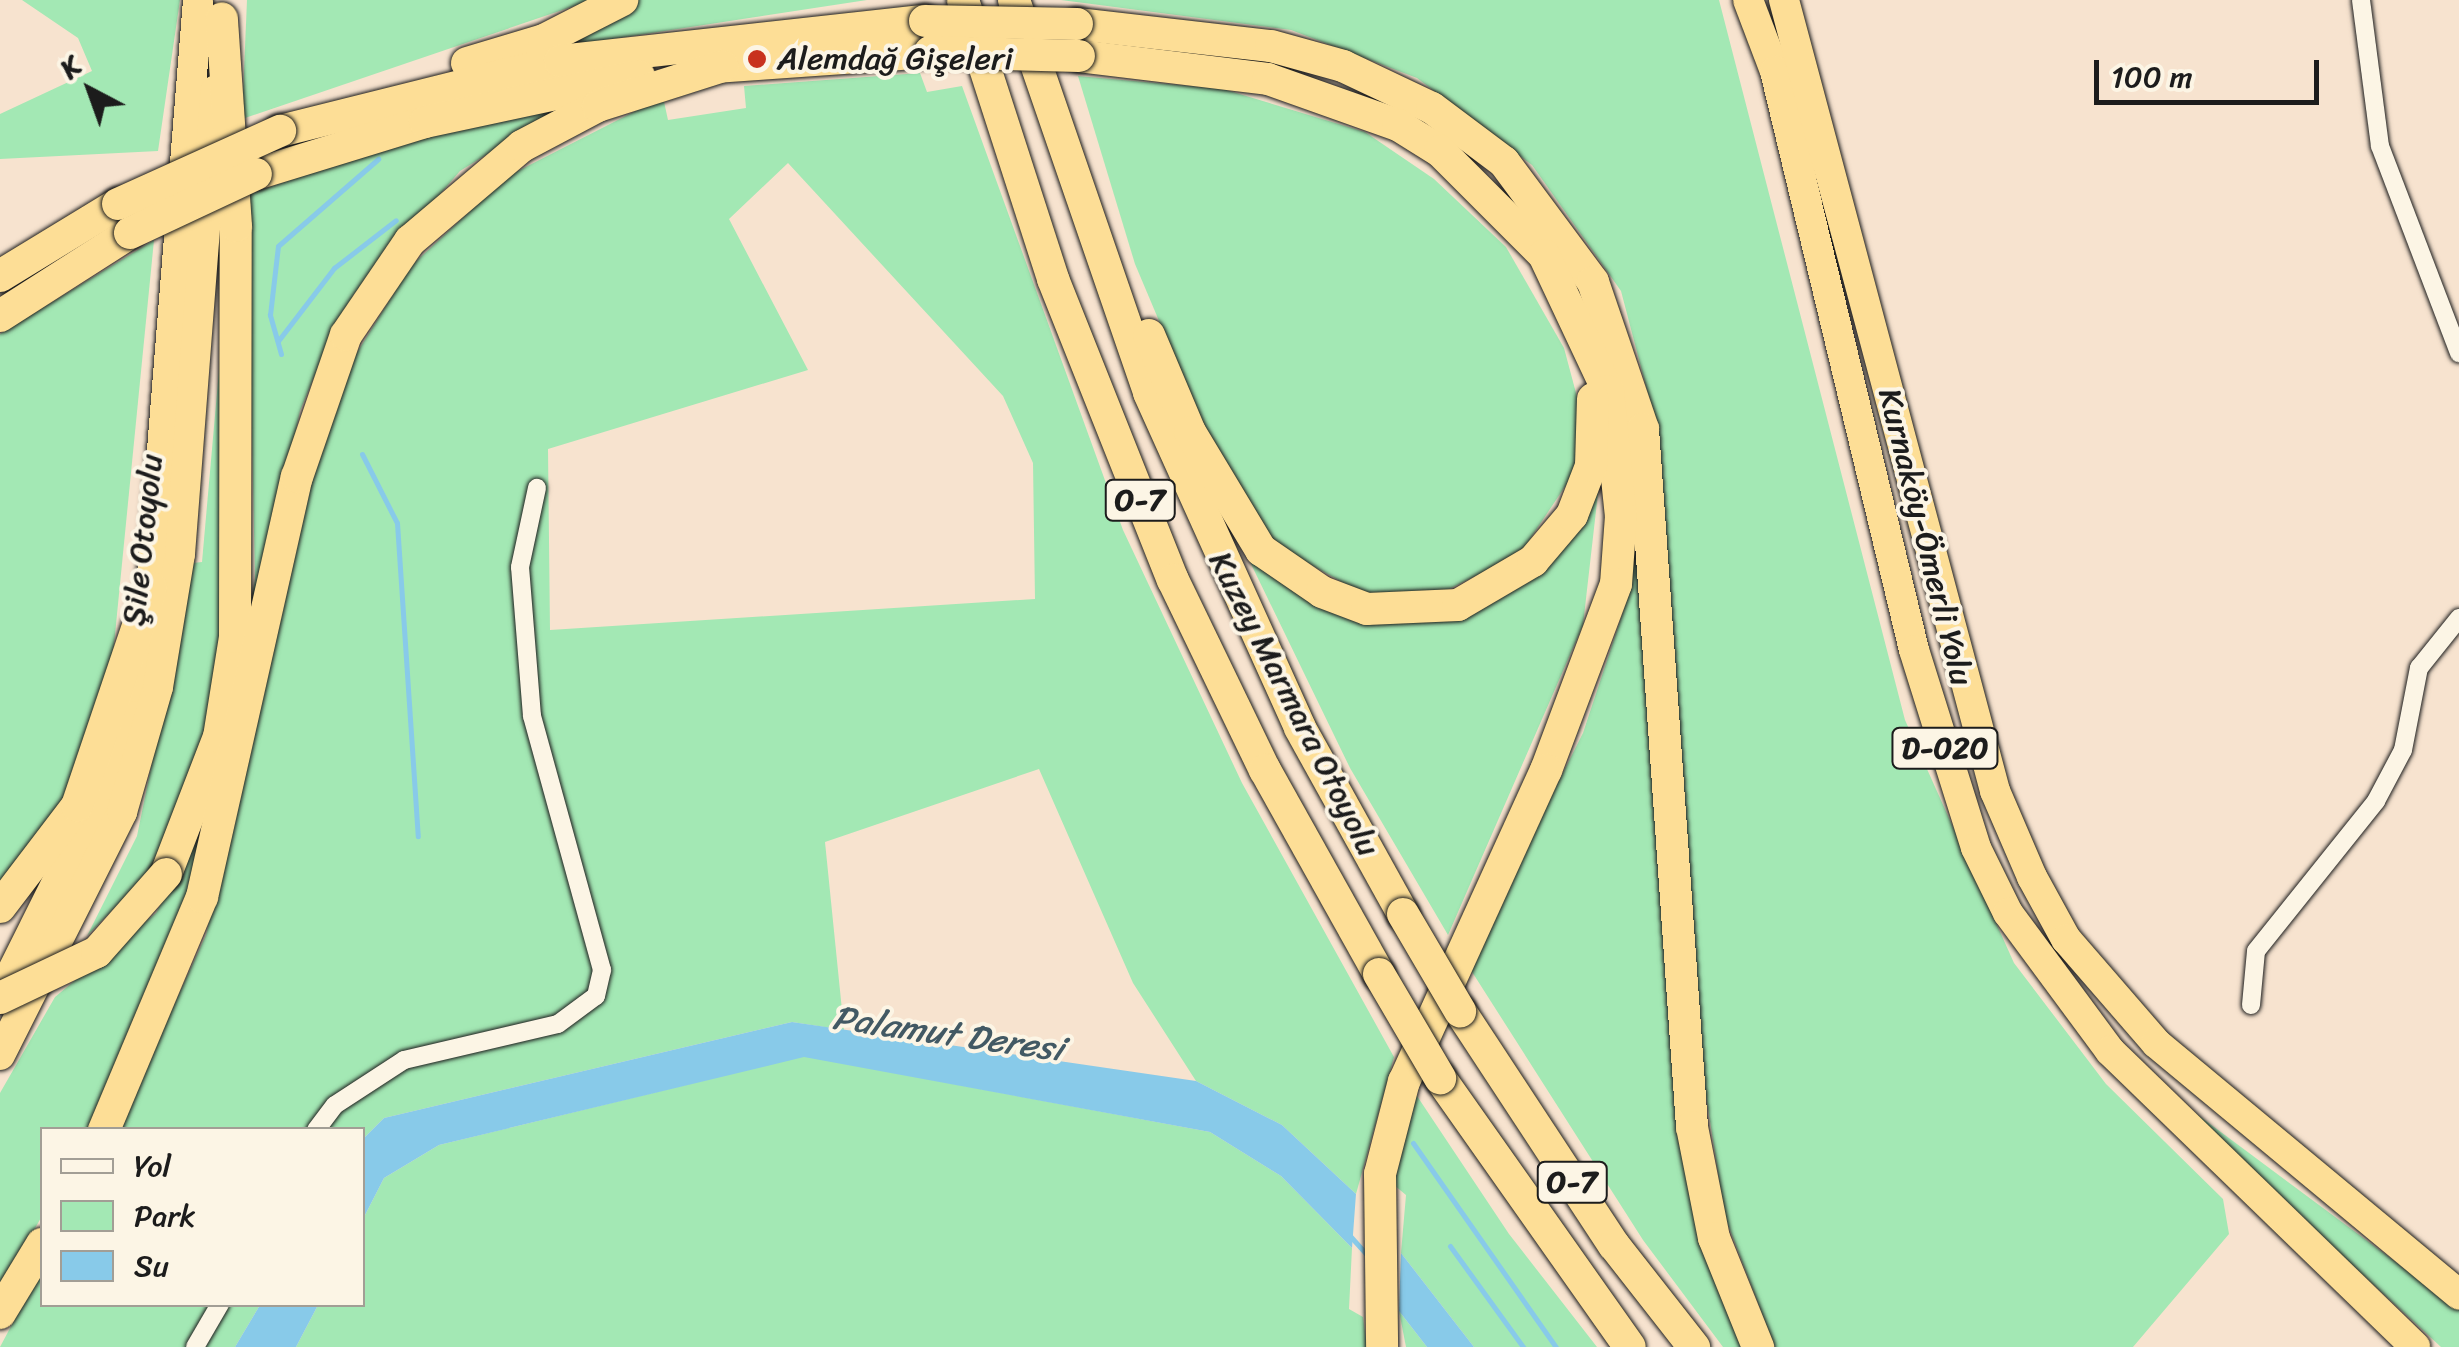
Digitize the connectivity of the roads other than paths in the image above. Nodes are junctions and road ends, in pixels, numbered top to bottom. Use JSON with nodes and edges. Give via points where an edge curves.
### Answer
{"nodes":[{"id":1,"x":622,"y":0,"type":"edge"},
{"id":2,"x":963,"y":0,"type":"edge"},
{"id":3,"x":1014,"y":0,"type":"edge"},
{"id":4,"x":1748,"y":0,"type":"edge"},
{"id":5,"x":1784,"y":0,"type":"edge"},
{"id":6,"x":2360,"y":0,"type":"edge"},
{"id":7,"x":214,"y":6,"type":"edge"},
{"id":8,"x":927,"y":36,"type":"junction"},
{"id":9,"x":1078,"y":40,"type":"junction"},
{"id":10,"x":723,"y":66,"type":"junction"},
{"id":11,"x":280,"y":132,"type":"junction"},
{"id":12,"x":124,"y":218,"type":"junction"},
{"id":13,"x":1085,"y":222,"type":"junction"},
{"id":14,"x":0,"y":258,"type":"edge"},
{"id":15,"x":0,"y":276,"type":"edge"},
{"id":16,"x":1567,"y":293,"type":"junction"},
{"id":17,"x":0,"y":316,"type":"edge"},
{"id":18,"x":2459,"y":353,"type":"edge"},
{"id":19,"x":537,"y":488,"type":"dead end"},
{"id":20,"x":151,"y":587,"type":"junction"},
{"id":21,"x":2459,"y":618,"type":"edge"},
{"id":22,"x":0,"y":907,"type":"edge"},
{"id":23,"x":0,"y":997,"type":"edge"},
{"id":24,"x":2251,"y":1006,"type":"dead end"},
{"id":25,"x":0,"y":1055,"type":"edge"},
{"id":26,"x":105,"y":1127,"type":"edge"},
{"id":27,"x":318,"y":1127,"type":"edge"},
{"id":28,"x":40,"y":1247,"type":"edge"},
{"id":29,"x":2459,"y":1295,"type":"edge"},
{"id":30,"x":218,"y":1307,"type":"edge"},
{"id":31,"x":0,"y":1313,"type":"edge"},
{"id":32,"x":1381,"y":1339,"type":"edge"},
{"id":33,"x":195,"y":1347,"type":"edge"},
{"id":34,"x":1630,"y":1347,"type":"edge"},
{"id":35,"x":1694,"y":1347,"type":"edge"},
{"id":36,"x":1758,"y":1347,"type":"edge"},
{"id":37,"x":2415,"y":1347,"type":"edge"}],
"edges":[{"from":1,"to":11,"type":"highway","via":[[544,40]]},
{"from":2,"to":34,"type":"highway","name":"Kuzey Marmara Otoyolu","number":"O-7","bridge":true,"via":[[1054,280],[1174,580],[1264,770],[1440,1078]]},
{"from":3,"to":13,"type":"highway","name":"Kuzey Marmara Otoyolu","number":"O-7"},
{"from":4,"to":37,"type":"highway","name":"Kurnaköy-Ömerli Yolu","number":"D-020","via":[[1775,71],[1914,650],[1992,880],[2058,992],[2110,1051]]},
{"from":5,"to":29,"type":"highway","name":"Kurnaköy-Ömerli Yolu","number":"D-020","via":[[1995,791],[2032,877],[2066,939],[2156,1043]]},
{"from":6,"to":18,"type":"street","via":[[2380,146]]},
{"from":7,"to":20,"type":"highway","name":"Şile Otoyolu"},
{"from":7,"to":23,"type":"highway","bridge":true,"via":[[236,206],[234,637],[219,738],[166,874],[97,952]]},
{"from":7,"to":25,"type":"highway","name":"Şile Otoyolu","via":[[180,554],[158,687],[122,812]]},
{"from":8,"to":9,"type":"highway","bridge":true},
{"from":8,"to":10,"type":"highway"},
{"from":8,"to":11,"type":"highway","via":[[560,60]]},
{"from":9,"to":16,"type":"highway","via":[[1268,79],[1398,124],[1498,204]]},
{"from":9,"to":36,"type":"highway","via":[[1271,46],[1432,108],[1504,162],[1594,282],[1643,429],[1692,1127],[1714,1238]]},
{"from":10,"to":12,"type":"highway","bridge":true,"via":[[511,100]]},
{"from":10,"to":26,"type":"highway","via":[[598,106],[522,146],[410,241],[346,335],[297,478],[202,897]]},
{"from":11,"to":12,"type":"highway","bridge":true},
{"from":12,"to":14,"type":"highway"},
{"from":12,"to":15,"type":"highway"},
{"from":12,"to":17,"type":"highway"},
{"from":13,"to":16,"type":"highway","via":[[1217,484],[1260,550],[1322,592],[1367,608],[1417,611],[1484,595],[1534,561],[1572,515],[1591,466],[1593,400]]},
{"from":13,"to":35,"type":"highway","name":"Kuzey Marmara Otoyolu","number":"O-7","bridge":true,"via":[[1222,565],[1403,914],[1614,1245]]},
{"from":16,"to":32,"type":"highway","via":[[1608,391],[1621,516],[1616,584],[1546,770],[1404,1081],[1380,1174]]},
{"from":19,"to":27,"type":"street","via":[[524,519],[522,631],[536,736],[602,970],[590,1004],[558,1024],[404,1060],[335,1105]]},
{"from":20,"to":22,"type":"highway","via":[[77,806]]},
{"from":20,"to":23,"type":"highway","name":"Şile Otoyolu","via":[[106,785]]},
{"from":21,"to":24,"type":"street","via":[[2419,668],[2403,750],[2376,801],[2256,951]]},
{"from":28,"to":31,"type":"highway"},
{"from":30,"to":33,"type":"street"}]}
